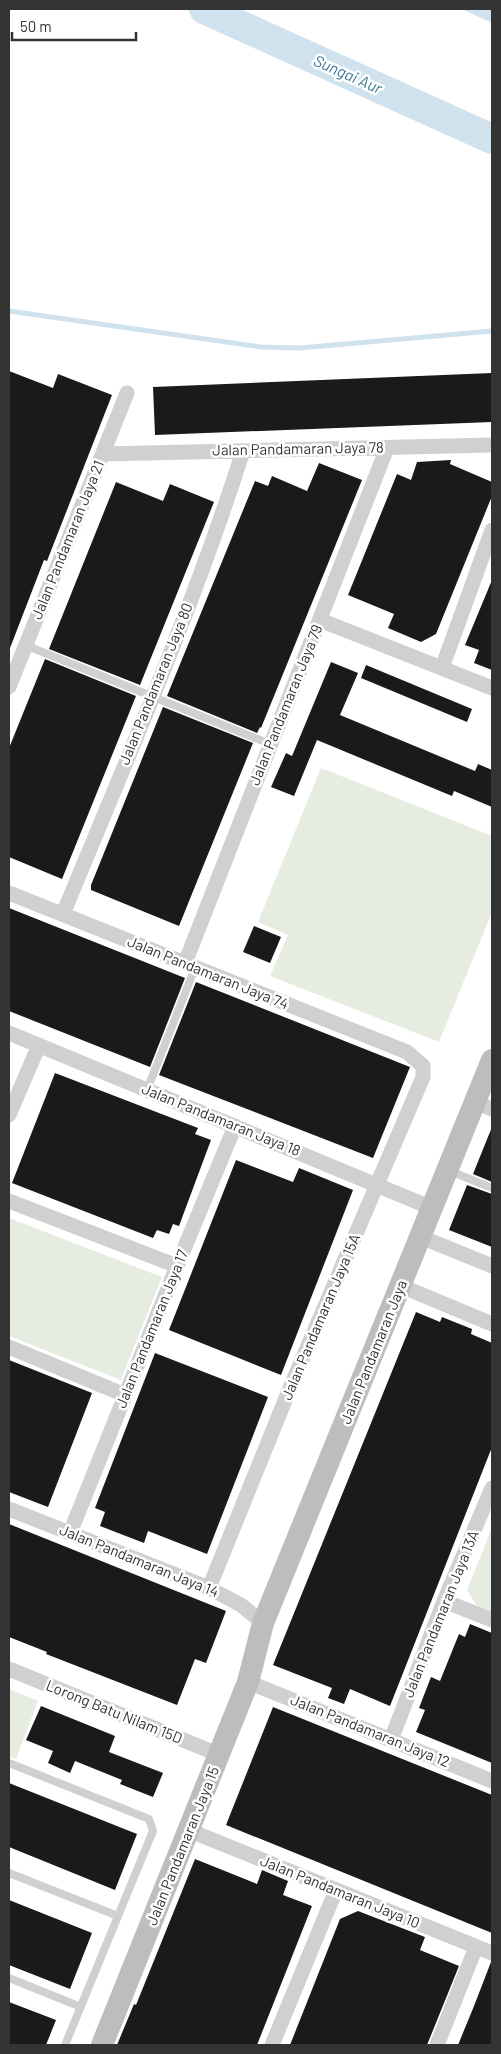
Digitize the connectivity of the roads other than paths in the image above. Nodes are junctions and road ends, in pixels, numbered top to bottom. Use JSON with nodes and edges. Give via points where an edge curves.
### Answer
{"nodes":[{"id":1,"x":127,"y":393,"type":"dead end"},
{"id":2,"x":492,"y":445,"type":"edge"},
{"id":3,"x":387,"y":448,"type":"junction"},
{"id":4,"x":243,"y":451,"type":"junction"},
{"id":5,"x":103,"y":454,"type":"junction"},
{"id":6,"x":492,"y":530,"type":"edge"},
{"id":7,"x":320,"y":620,"type":"junction"},
{"id":8,"x":25,"y":645,"type":"junction"},
{"id":9,"x":442,"y":668,"type":"junction"},
{"id":10,"x":9,"y":687,"type":"edge"},
{"id":11,"x":492,"y":688,"type":"edge"},
{"id":12,"x":152,"y":697,"type":"junction"},
{"id":13,"x":270,"y":744,"type":"junction"},
{"id":14,"x":9,"y":893,"type":"edge"},
{"id":15,"x":63,"y":914,"type":"junction"},
{"id":16,"x":190,"y":966,"type":"junction"},
{"id":17,"x":9,"y":1033,"type":"edge"},
{"id":18,"x":39,"y":1045,"type":"junction"},
{"id":19,"x":407,"y":1052,"type":"joint"},
{"id":20,"x":492,"y":1060,"type":"edge"},
{"id":21,"x":147,"y":1090,"type":"junction"},
{"id":22,"x":484,"y":1106,"type":"edge"},
{"id":23,"x":9,"y":1115,"type":"edge"},
{"id":24,"x":235,"y":1126,"type":"junction"},
{"id":25,"x":447,"y":1170,"type":"junction"},
{"id":26,"x":377,"y":1184,"type":"junction"},
{"id":27,"x":492,"y":1188,"type":"edge"},
{"id":28,"x":9,"y":1201,"type":"edge"},
{"id":29,"x":432,"y":1208,"type":"junction"},
{"id":30,"x":421,"y":1237,"type":"junction"},
{"id":31,"x":177,"y":1266,"type":"junction"},
{"id":32,"x":492,"y":1266,"type":"edge"},
{"id":33,"x":400,"y":1286,"type":"junction"},
{"id":34,"x":492,"y":1324,"type":"edge"},
{"id":35,"x":9,"y":1347,"type":"edge"},
{"id":36,"x":125,"y":1395,"type":"junction"},
{"id":37,"x":492,"y":1489,"type":"edge"},
{"id":38,"x":9,"y":1508,"type":"edge"},
{"id":39,"x":70,"y":1533,"type":"junction"},
{"id":40,"x":209,"y":1588,"type":"junction"},
{"id":41,"x":444,"y":1601,"type":"junction"},
{"id":42,"x":492,"y":1620,"type":"edge"},
{"id":43,"x":260,"y":1634,"type":"junction"},
{"id":44,"x":9,"y":1669,"type":"edge"},
{"id":45,"x":248,"y":1682,"type":"junction"},
{"id":46,"x":391,"y":1740,"type":"junction"},
{"id":47,"x":220,"y":1755,"type":"junction"},
{"id":48,"x":9,"y":1763,"type":"edge"},
{"id":49,"x":492,"y":1781,"type":"edge"},
{"id":50,"x":188,"y":1830,"type":"junction"},
{"id":51,"x":9,"y":1872,"type":"edge"},
{"id":52,"x":336,"y":1890,"type":"junction"},
{"id":53,"x":118,"y":1916,"type":"junction"},
{"id":54,"x":476,"y":1947,"type":"junction"},
{"id":55,"x":492,"y":1953,"type":"edge"},
{"id":56,"x":9,"y":1978,"type":"edge"},
{"id":57,"x":81,"y":2007,"type":"junction"},
{"id":58,"x":65,"y":2045,"type":"edge"},
{"id":59,"x":102,"y":2045,"type":"edge"},
{"id":60,"x":272,"y":2045,"type":"edge"},
{"id":61,"x":438,"y":2045,"type":"edge"}],
"edges":[{"from":1,"to":5,"type":"street","name":"Jalan Pandamaran Jaya 21"},
{"from":2,"to":3,"type":"street","name":"Jalan Pandamaran Jaya 78"},
{"from":3,"to":4,"type":"street","name":"Jalan Pandamaran Jaya 78"},
{"from":3,"to":7,"type":"street","name":"Jalan Pandamaran Jaya 79"},
{"from":4,"to":5,"type":"street","name":"Jalan Pandamaran Jaya 78"},
{"from":4,"to":12,"type":"street","name":"Jalan Pandamaran Jaya 80","via":[[223,513]]},
{"from":5,"to":8,"type":"street","name":"Jalan Pandamaran Jaya 21"},
{"from":6,"to":9,"type":"street"},
{"from":7,"to":9,"type":"street"},
{"from":7,"to":13,"type":"street","name":"Jalan Pandamaran Jaya 79"},
{"from":8,"to":10,"type":"street","name":"Jalan Pandamaran Jaya 21"},
{"from":8,"to":12,"type":"lane"},
{"from":9,"to":11,"type":"street"},
{"from":12,"to":13,"type":"lane"},
{"from":12,"to":15,"type":"street","name":"Jalan Pandamaran Jaya 80"},
{"from":13,"to":16,"type":"street","name":"Jalan Pandamaran Jaya 79"},
{"from":14,"to":15,"type":"street","name":"Jalan Pandamaran Jaya 74"},
{"from":15,"to":16,"type":"street","name":"Jalan Pandamaran Jaya 74"},
{"from":16,"to":19,"type":"street","name":"Jalan Pandamaran Jaya 74"},
{"from":16,"to":21,"type":"lane"},
{"from":17,"to":18,"type":"street","name":"Jalan Pandamaran Jaya 18"},
{"from":18,"to":21,"type":"street","name":"Jalan Pandamaran Jaya 18"},
{"from":18,"to":23,"type":"street"},
{"from":19,"to":26,"type":"street","name":"Jalan Pandamaran Jaya 15A","via":[[423,1066],[423,1077]]},
{"from":20,"to":22,"type":"main road","name":"Jalan Pandamaran Jaya"},
{"from":21,"to":24,"type":"street","name":"Jalan Pandamaran Jaya 18"},
{"from":22,"to":25,"type":"main road","name":"Jalan Pandamaran Jaya"},
{"from":24,"to":26,"type":"street","name":"Jalan Pandamaran Jaya 18"},
{"from":24,"to":31,"type":"street","name":"Jalan Pandamaran Jaya 17"},
{"from":25,"to":27,"type":"lane"},
{"from":25,"to":29,"type":"main road","name":"Jalan Pandamaran Jaya"},
{"from":26,"to":29,"type":"street","name":"Jalan Pandamaran Jaya 18"},
{"from":26,"to":40,"type":"street","name":"Jalan Pandamaran Jaya 15A"},
{"from":28,"to":31,"type":"street"},
{"from":29,"to":30,"type":"main road","name":"Jalan Pandamaran Jaya"},
{"from":30,"to":32,"type":"street"},
{"from":30,"to":33,"type":"main road","name":"Jalan Pandamaran Jaya"},
{"from":31,"to":36,"type":"street","name":"Jalan Pandamaran Jaya 17"},
{"from":33,"to":34,"type":"street"},
{"from":33,"to":43,"type":"main road","name":"Jalan Pandamaran Jaya"},
{"from":35,"to":36,"type":"street"},
{"from":36,"to":39,"type":"street","name":"Jalan Pandamaran Jaya 17"},
{"from":37,"to":41,"type":"street","name":"Jalan Pandamaran Jaya 13A"},
{"from":38,"to":39,"type":"street","name":"Jalan Pandamaran Jaya 14"},
{"from":39,"to":40,"type":"street","name":"Jalan Pandamaran Jaya 14"},
{"from":40,"to":43,"type":"street","name":"Jalan Pandamaran Jaya 14","via":[[241,1605]]},
{"from":41,"to":42,"type":"street"},
{"from":41,"to":46,"type":"street","name":"Jalan Pandamaran Jaya 13A"},
{"from":43,"to":45,"type":"main road","name":"Jalan Pandamaran Jaya 15"},
{"from":44,"to":47,"type":"street","name":"Lorong Batu Nilam 15D"},
{"from":45,"to":46,"type":"street","name":"Jalan Pandamaran Jaya 12"},
{"from":45,"to":47,"type":"main road","name":"Jalan Pandamaran Jaya 15"},
{"from":46,"to":49,"type":"street","name":"Jalan Pandamaran Jaya 12"},
{"from":47,"to":50,"type":"main road","name":"Jalan Pandamaran Jaya 15"},
{"from":48,"to":53,"type":"lane","via":[[149,1819],[152,1831]]},
{"from":50,"to":52,"type":"street","name":"Jalan Pandamaran Jaya 10"},
{"from":50,"to":59,"type":"main road","name":"Jalan Pandamaran Jaya 15"},
{"from":51,"to":53,"type":"lane"},
{"from":52,"to":54,"type":"street","name":"Jalan Pandamaran Jaya 10"},
{"from":52,"to":60,"type":"street"},
{"from":53,"to":57,"type":"lane"},
{"from":54,"to":55,"type":"street","name":"Jalan Pandamaran Jaya 10"},
{"from":54,"to":61,"type":"street"},
{"from":56,"to":57,"type":"lane"},
{"from":57,"to":58,"type":"lane"}]}
